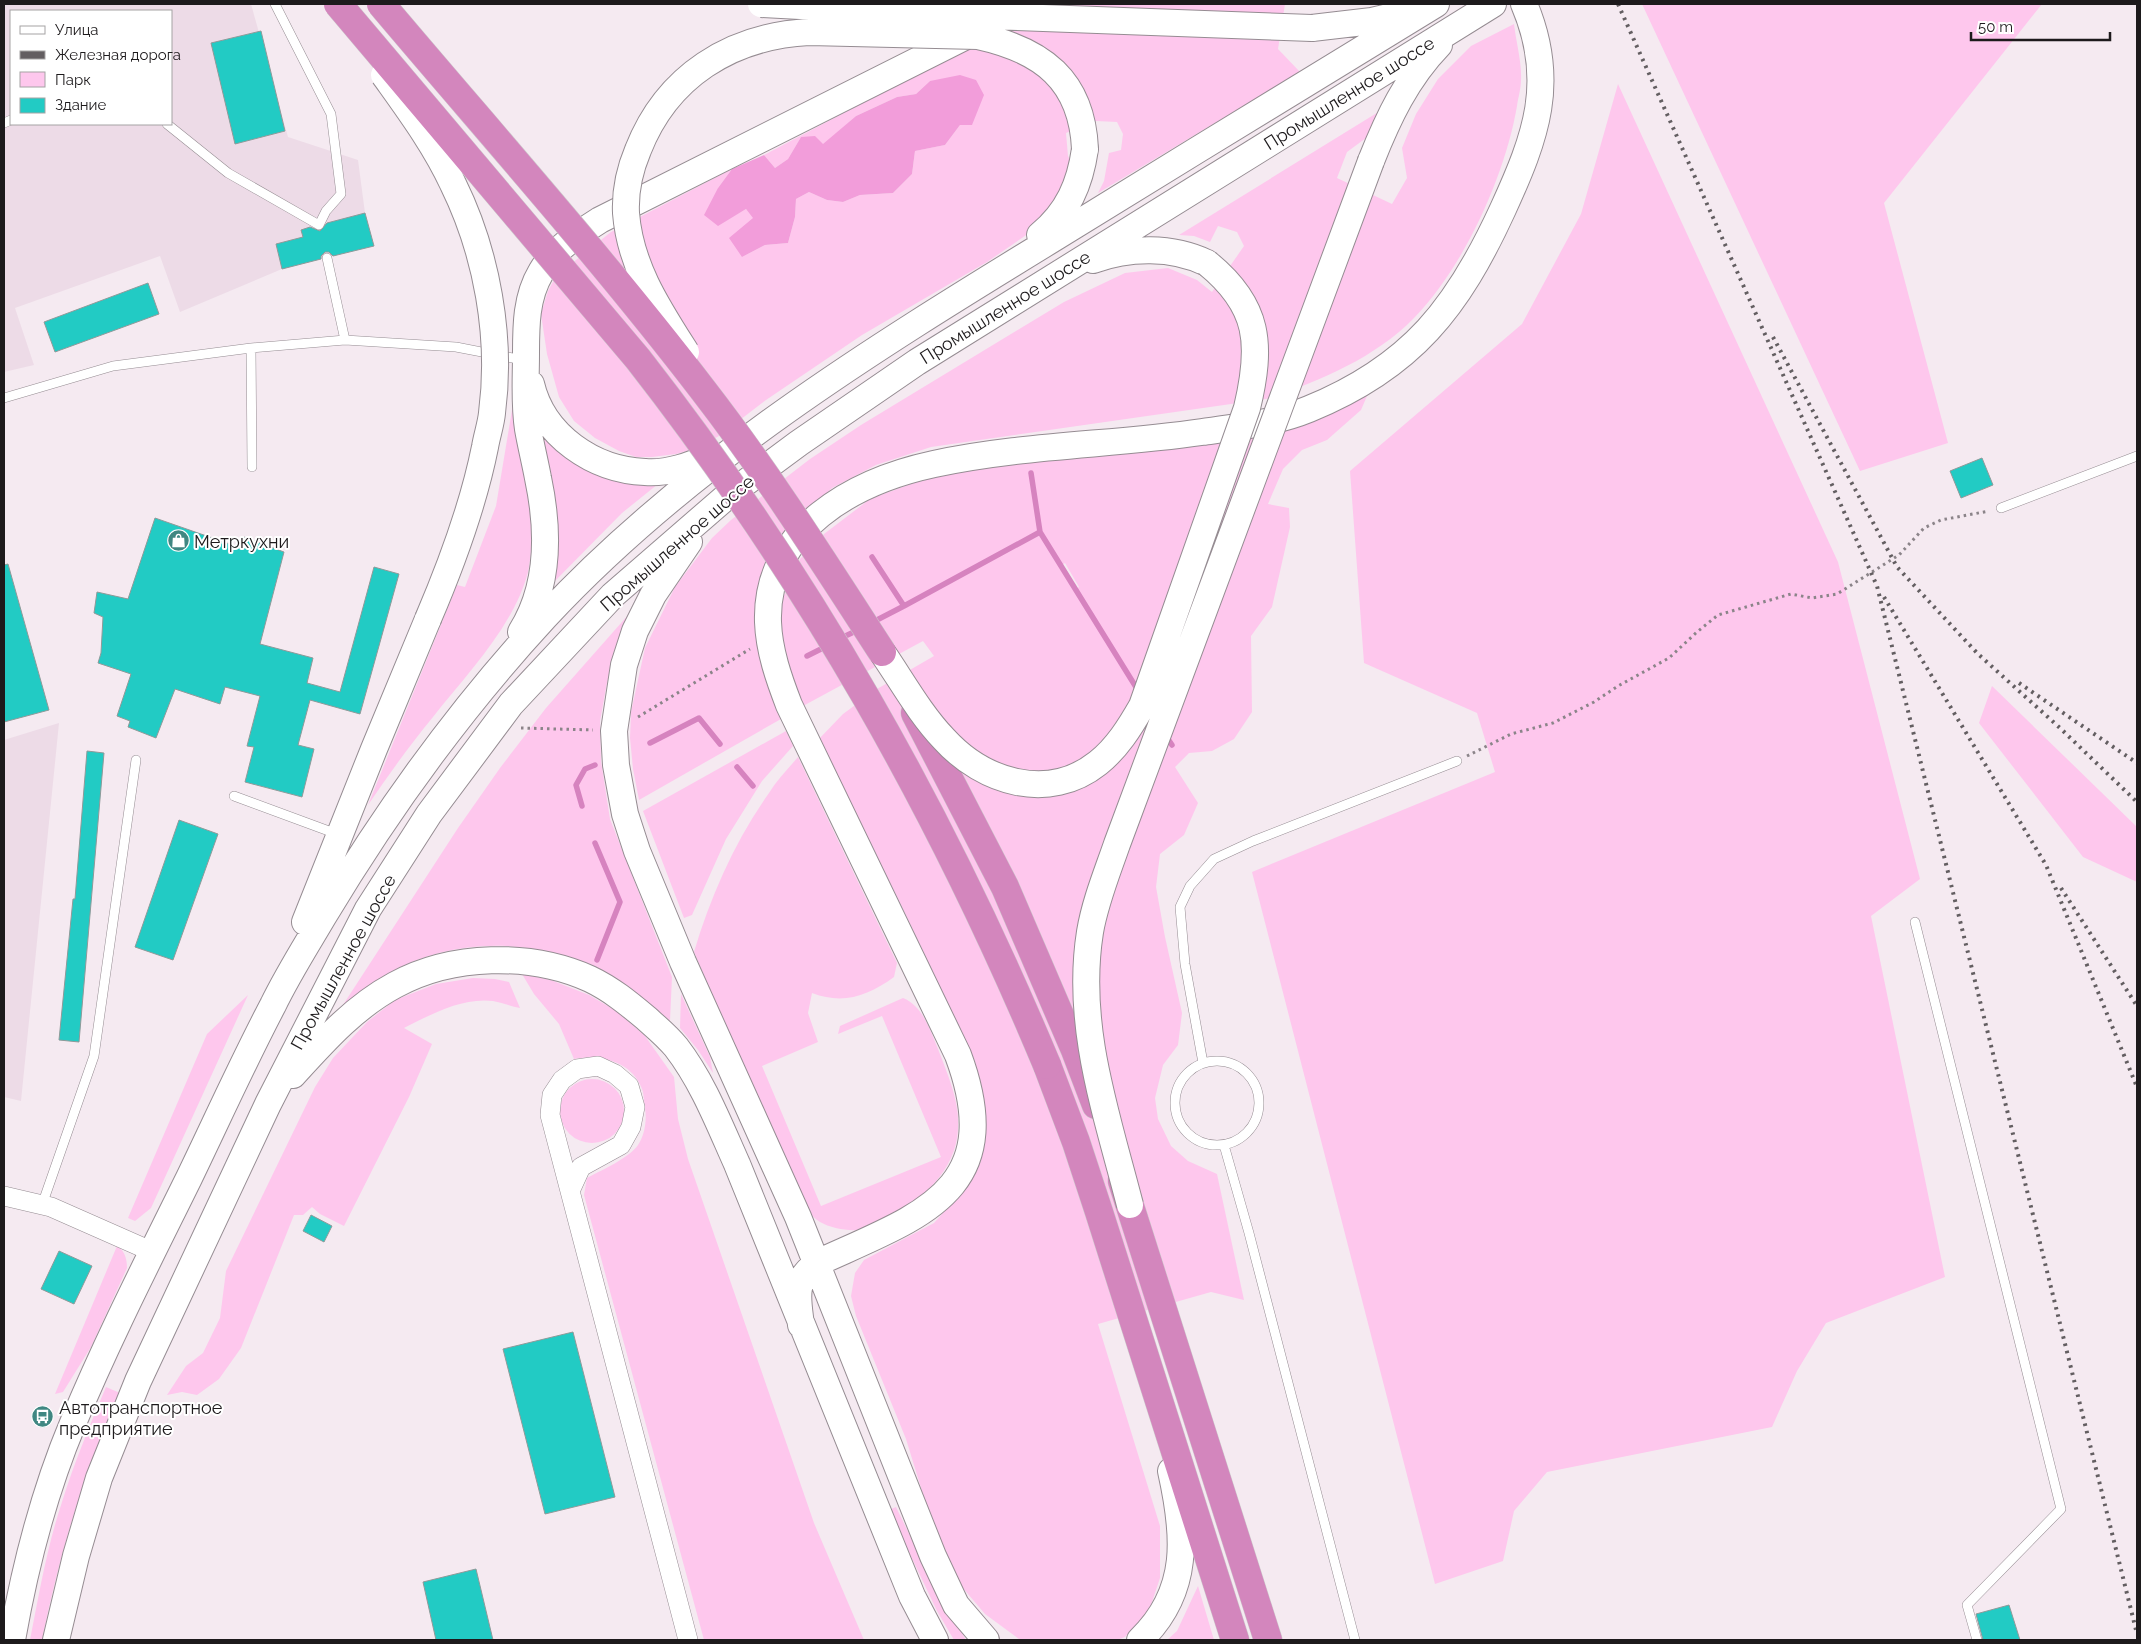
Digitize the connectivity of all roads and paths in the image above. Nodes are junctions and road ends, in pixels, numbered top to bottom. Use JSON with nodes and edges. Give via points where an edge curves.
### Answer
{"nodes":[{"id":1,"x":275,"y":4,"type":"edge"},
{"id":2,"x":337,"y":4,"type":"edge"},
{"id":3,"x":381,"y":4,"type":"edge"},
{"id":4,"x":761,"y":4,"type":"edge"},
{"id":5,"x":1030,"y":4,"type":"edge"},
{"id":6,"x":1430,"y":4,"type":"edge"},
{"id":7,"x":1436,"y":4,"type":"edge"},
{"id":8,"x":1493,"y":4,"type":"edge"},
{"id":9,"x":1524,"y":4,"type":"edge"},
{"id":10,"x":1461,"y":23,"type":"junction"},
{"id":11,"x":168,"y":125,"type":"edge"},
{"id":12,"x":327,"y":258,"type":"dead end"},
{"id":13,"x":1062,"y":271,"type":"junction"},
{"id":14,"x":992,"y":276,"type":"junction"},
{"id":15,"x":345,"y":340,"type":"junction"},
{"id":16,"x":252,"y":348,"type":"junction"},
{"id":17,"x":526,"y":360,"type":"junction"},
{"id":18,"x":4,"y":398,"type":"edge"},
{"id":19,"x":749,"y":442,"type":"junction"},
{"id":20,"x":2137,"y":456,"type":"edge"},
{"id":21,"x":252,"y":467,"type":"dead end"},
{"id":22,"x":726,"y":497,"type":"junction"},
{"id":23,"x":2001,"y":508,"type":"joint"},
{"id":24,"x":770,"y":637,"type":"junction"},
{"id":25,"x":882,"y":652,"type":"junction"},
{"id":26,"x":488,"y":683,"type":"junction"},
{"id":27,"x":494,"y":727,"type":"junction"},
{"id":28,"x":614,"y":730,"type":"junction"},
{"id":29,"x":136,"y":760,"type":"dead end"},
{"id":30,"x":1457,"y":761,"type":"joint"},
{"id":31,"x":234,"y":796,"type":"dead end"},
{"id":32,"x":340,"y":835,"type":"junction"},
{"id":33,"x":1914,"y":922,"type":"dead end"},
{"id":34,"x":274,"y":1001,"type":"junction"},
{"id":35,"x":1203,"y":1063,"type":"junction"},
{"id":36,"x":268,"y":1104,"type":"junction"},
{"id":37,"x":1224,"y":1145,"type":"junction"},
{"id":38,"x":570,"y":1191,"type":"junction"},
{"id":39,"x":4,"y":1196,"type":"edge"},
{"id":40,"x":42,"y":1205,"type":"junction"},
{"id":41,"x":1130,"y":1205,"type":"junction"},
{"id":42,"x":798,"y":1216,"type":"junction"},
{"id":43,"x":765,"y":1234,"type":"junction"},
{"id":44,"x":859,"y":1244,"type":"junction"},
{"id":45,"x":153,"y":1252,"type":"junction"},
{"id":46,"x":817,"y":1264,"type":"junction"},
{"id":47,"x":836,"y":1310,"type":"junction"},
{"id":48,"x":801,"y":1325,"type":"junction"},
{"id":49,"x":1143,"y":1351,"type":"junction"},
{"id":50,"x":12,"y":1640,"type":"edge"},
{"id":51,"x":56,"y":1640,"type":"edge"},
{"id":52,"x":688,"y":1640,"type":"edge"},
{"id":53,"x":935,"y":1640,"type":"edge"},
{"id":54,"x":986,"y":1640,"type":"edge"},
{"id":55,"x":1140,"y":1640,"type":"edge"},
{"id":56,"x":1235,"y":1640,"type":"edge"},
{"id":57,"x":1268,"y":1640,"type":"edge"},
{"id":58,"x":1354,"y":1640,"type":"edge"},
{"id":59,"x":1978,"y":1640,"type":"edge"}],
"edges":[{"from":1,"to":11,"type":"lane","via":[[331,114],[341,194],[319,225],[228,173]]},
{"from":2,"to":32,"type":"main road","bridge":true,"via":[[420,126],[454,184],[476,243],[487,288],[495,372],[492,414],[472,502],[450,567]]},
{"from":2,"to":49,"type":"highway","bridge":true,"via":[[580,289],[674,405],[761,526],[839,648],[959,869],[1013,982],[1076,1142]]},
{"from":3,"to":19,"type":"highway","bridge":true,"via":[[607,268]]},
{"from":4,"to":6,"type":"main road","bridge":true,"via":[[1312,28],[1372,21]]},
{"from":5,"to":17,"type":"main road","via":[[575,236],[555,253],[532,292],[527,314]]},
{"from":7,"to":14,"type":"main road","name":"Промышленное шоссе"},
{"from":8,"to":10,"type":"main road","name":"Промышленное шоссе"},
{"from":9,"to":24,"type":"main road","via":[[1538,45],[1541,72],[1534,133],[1495,226],[1459,294],[1408,350],[1359,385],[1306,410],[1275,420],[1178,435],[964,458],[932,464],[877,482],[832,507],[794,539],[773,579],[769,600]]},
{"from":10,"to":13,"type":"main road","name":"Промышленное шоссе"},
{"from":10,"to":41,"type":"main road","bridge":true,"via":[[1425,60],[1385,124],[1117,844],[1090,931],[1086,971],[1089,1036]]},
{"from":12,"to":15,"type":"lane"},
{"from":13,"to":22,"type":"main road","name":"Промышленное шоссе","via":[[916,362]]},
{"from":13,"to":25,"type":"main road","bridge":true,"via":[[1123,253],[1149,250],[1191,256],[1207,263],[1236,292],[1255,334],[1254,380],[1247,408],[1142,706],[1129,728],[1098,763],[1060,782],[1020,784],[995,776],[960,755],[944,739]]},
{"from":14,"to":19,"type":"main road","name":"Промышленное шоссе","via":[[814,391]]},
{"from":14,"to":19,"type":"main road","bridge":true,"via":[[1046,230],[1063,211],[1075,192],[1082,170],[1084,131],[1078,110],[1070,92],[1041,60],[1025,50],[978,36],[787,33],[728,51],[697,70],[680,84],[654,116],[630,172],[626,212],[636,262],[647,287]]},
{"from":15,"to":16,"type":"lane"},
{"from":15,"to":17,"type":"lane","via":[[456,348]]},
{"from":16,"to":18,"type":"lane","via":[[113,366]]},
{"from":16,"to":21,"type":"lane"},
{"from":17,"to":19,"type":"main road","via":[[533,389],[544,414],[560,436],[600,463],[622,470],[670,470]]},
{"from":17,"to":26,"type":"main road","via":[[528,430],[545,523],[545,554],[541,585],[532,615]]},
{"from":19,"to":25,"type":"highway","bridge":true},
{"from":19,"to":26,"type":"main road","name":"Промышленное шоссе","via":[[689,483],[607,556],[547,615]]},
{"from":20,"to":23,"type":"lane"},
{"from":22,"to":27,"type":"main road","name":"Промышленное шоссе","via":[[613,595]]},
{"from":22,"to":28,"type":"main road","via":[[671,566],[634,631],[624,665]]},
{"from":23,"to":30,"type":"path","via":[[1941,520],[1924,528],[1900,555],[1837,594],[1812,598],[1790,594],[1718,615],[1669,658],[1594,702],[1553,723],[1511,734]]},
{"from":24,"to":28,"type":"path"},
{"from":24,"to":44,"type":"main road","via":[[779,680],[789,705],[958,1055],[970,1096],[972,1141],[966,1162],[942,1198],[924,1212]]},
{"from":25,"to":41,"type":"highway","bridge":true,"via":[[1005,887],[1075,1050]]},
{"from":26,"to":34,"type":"main road","name":"Промышленное шоссе","via":[[422,765],[361,853]]},
{"from":27,"to":28,"type":"path"},
{"from":27,"to":36,"type":"main road","name":"Промышленное шоссе","via":[[429,814],[368,908]]},
{"from":28,"to":42,"type":"main road","via":[[621,794],[637,851],[683,962]]},
{"from":29,"to":40,"type":"lane","via":[[94,1056]]},
{"from":30,"to":35,"type":"lane","via":[[1214,859],[1190,886],[1180,907],[1185,964]]},
{"from":31,"to":32,"type":"lane"},
{"from":32,"to":34,"type":"main road"},
{"from":33,"to":59,"type":"lane","via":[[2060,1509],[1967,1605]]},
{"from":34,"to":45,"type":"main road","name":"Промышленное шоссе"},
{"from":35,"to":37,"type":"lane","via":[[1188,1072],[1178,1087],[1174,1105],[1179,1122],[1190,1136],[1206,1144]]},
{"from":35,"to":37,"type":"lane","via":[[1221,1061],[1237,1066],[1250,1078],[1258,1093],[1258,1110],[1252,1127],[1240,1139]]},
{"from":36,"to":43,"type":"main road","via":[[348,1018],[395,985],[451,965],[486,961],[520,961],[557,968],[589,979],[622,998],[676,1047],[706,1095]]},
{"from":36,"to":51,"type":"main road","name":"Промышленное шоссе","via":[[138,1381],[98,1478]]},
{"from":37,"to":58,"type":"lane"},
{"from":38,"to":38,"type":"street","via":[[581,1166],[620,1145],[631,1127],[635,1107],[629,1086],[598,1066],[577,1069],[562,1080],[552,1095],[550,1114]]},
{"from":38,"to":52,"type":"street"},
{"from":39,"to":40,"type":"street"},
{"from":40,"to":45,"type":"street"},
{"from":41,"to":57,"type":"highway"},
{"from":42,"to":44,"type":"main road","via":[[812,1234],[826,1243],[843,1247]]},
{"from":42,"to":46,"type":"main road"},
{"from":43,"to":46,"type":"main road","via":[[790,1262]]},
{"from":43,"to":48,"type":"main road"},
{"from":44,"to":46,"type":"main road"},
{"from":44,"to":47,"type":"main road","via":[[847,1255],[840,1272],[836,1286]]},
{"from":45,"to":50,"type":"main road","name":"Промышленное шоссе","via":[[71,1427],[32,1545]]},
{"from":46,"to":47,"type":"main road"},
{"from":46,"to":48,"type":"main road","via":[[807,1270],[799,1284]]},
{"from":47,"to":54,"type":"main road","via":[[944,1582],[956,1605]]},
{"from":48,"to":53,"type":"main road","via":[[912,1596]]},
{"from":49,"to":55,"type":"main road","via":[[1176,1497],[1182,1551],[1180,1573],[1172,1594],[1151,1630]]},
{"from":49,"to":56,"type":"highway"}]}
